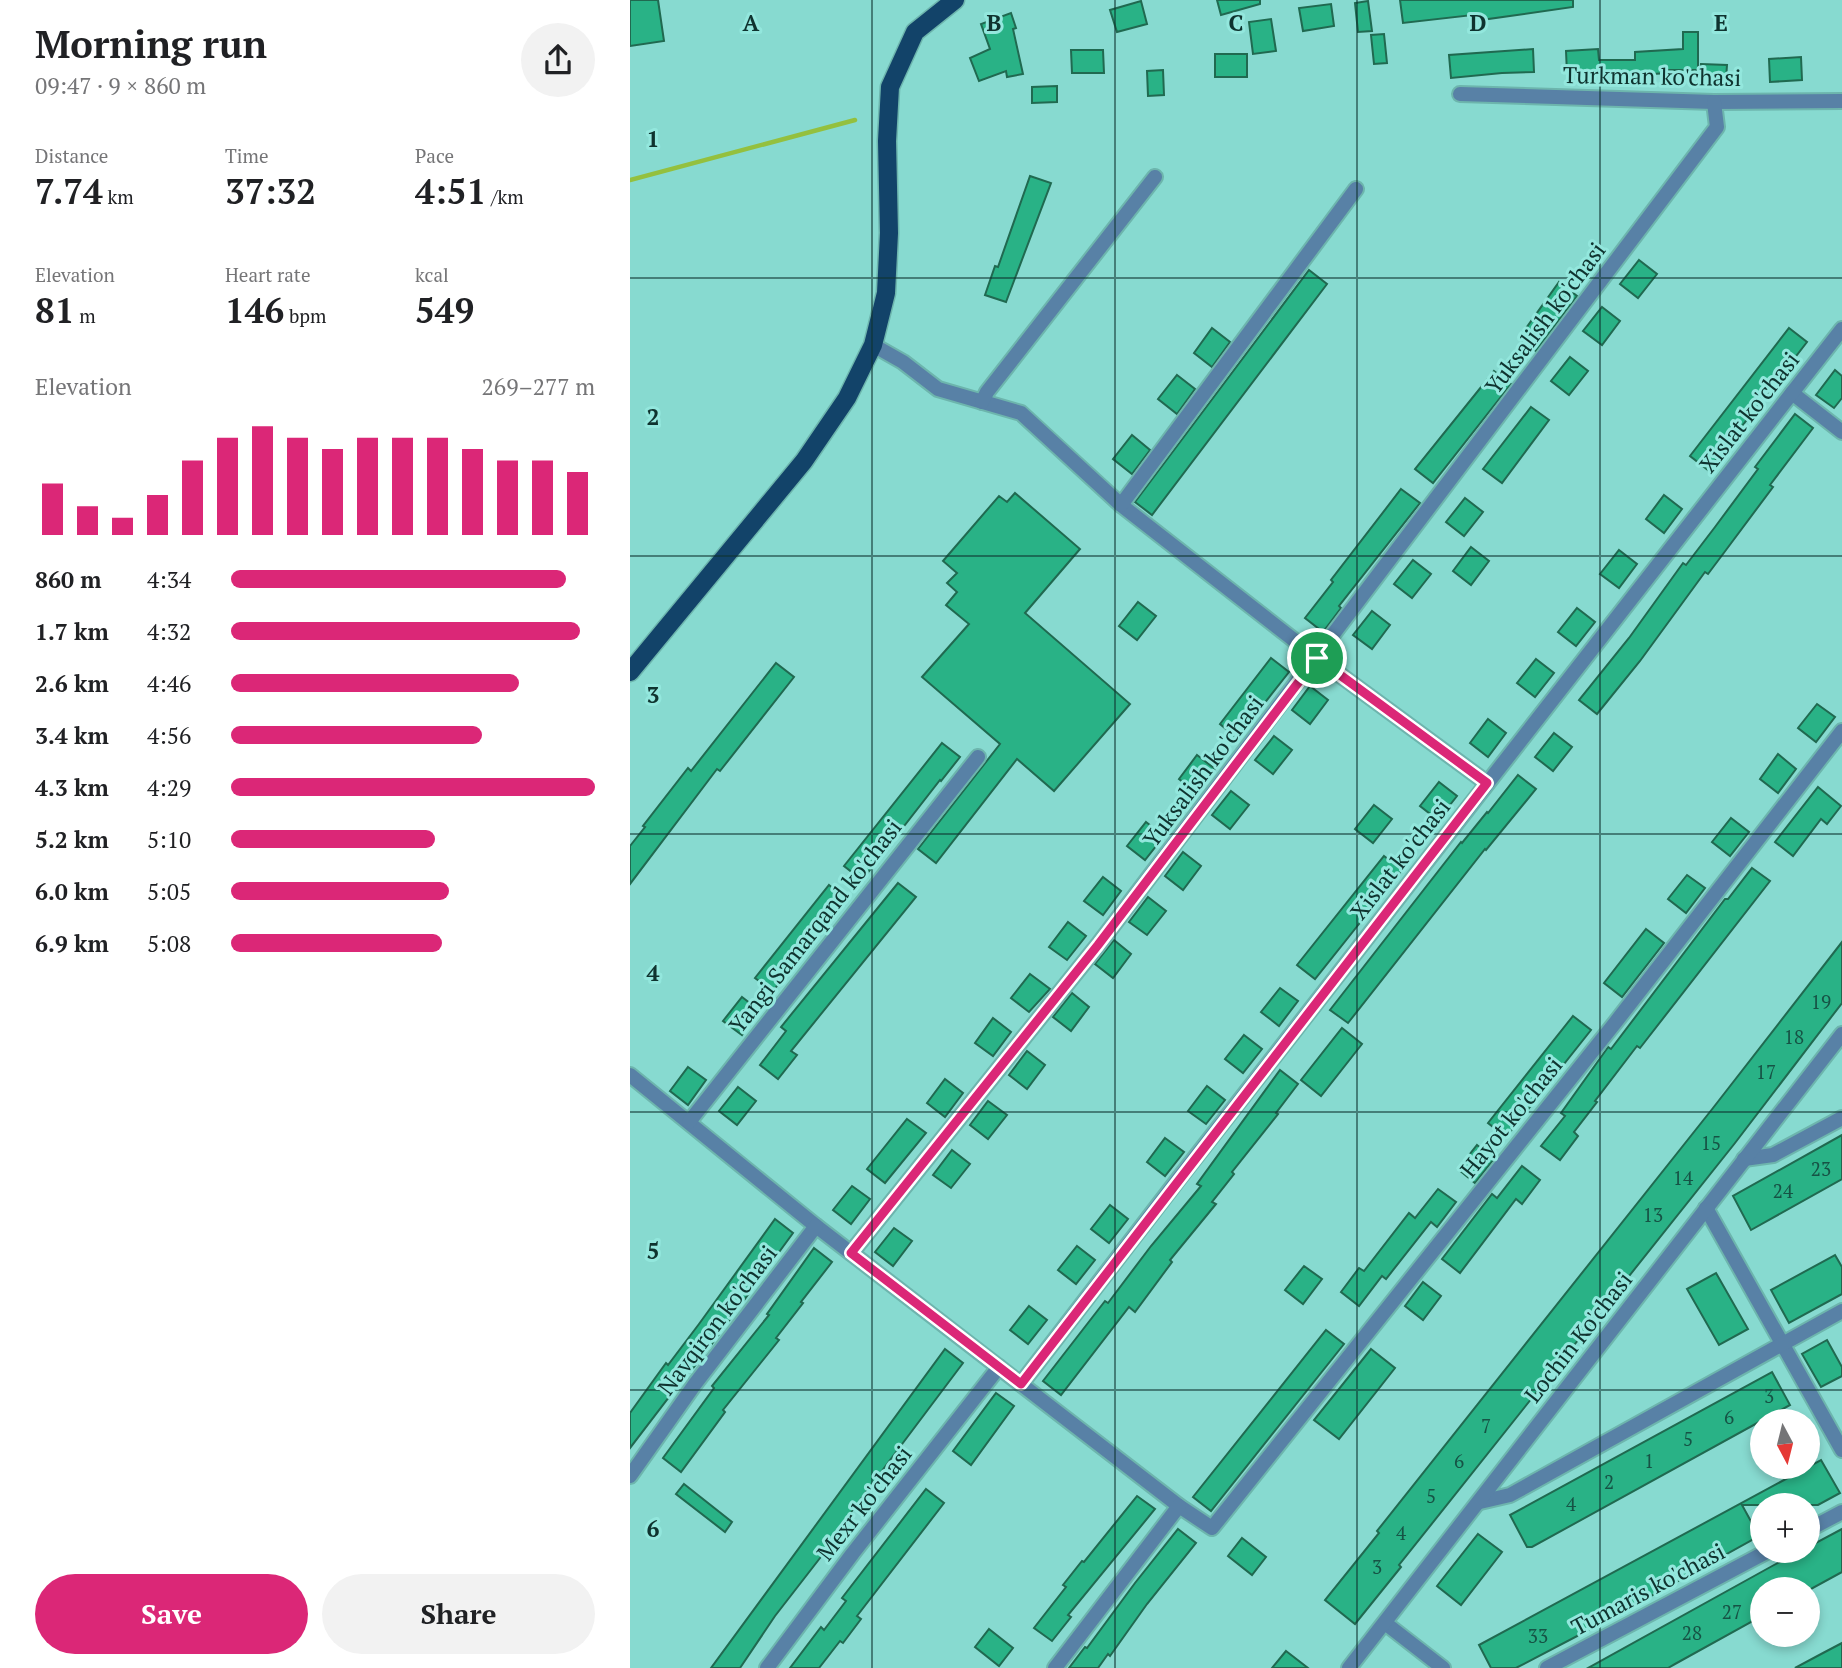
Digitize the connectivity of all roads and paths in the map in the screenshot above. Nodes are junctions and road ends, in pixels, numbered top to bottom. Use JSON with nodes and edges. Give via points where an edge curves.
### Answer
{"nodes":[{"id":1,"x":955,"y":0,"type":"edge"},
{"id":2,"x":1460,"y":94,"type":"dead end"},
{"id":3,"x":1842,"y":101,"type":"edge"},
{"id":4,"x":1714,"y":102,"type":"junction"},
{"id":5,"x":1155,"y":177,"type":"dead end"},
{"id":6,"x":1356,"y":189,"type":"dead end"},
{"id":7,"x":1842,"y":329,"type":"edge"},
{"id":8,"x":873,"y":345,"type":"junction"},
{"id":9,"x":1792,"y":393,"type":"junction"},
{"id":10,"x":982,"y":402,"type":"junction"},
{"id":11,"x":1842,"y":432,"type":"edge"},
{"id":12,"x":1121,"y":505,"type":"junction"},
{"id":13,"x":1317,"y":658,"type":"junction"},
{"id":14,"x":630,"y":672,"type":"edge"},
{"id":15,"x":1842,"y":732,"type":"edge"},
{"id":16,"x":978,"y":757,"type":"dead end"},
{"id":17,"x":1487,"y":783,"type":"junction"},
{"id":18,"x":1842,"y":1034,"type":"edge"},
{"id":19,"x":630,"y":1075,"type":"edge"},
{"id":20,"x":1842,"y":1118,"type":"edge"},
{"id":21,"x":689,"y":1122,"type":"junction"},
{"id":22,"x":1744,"y":1159,"type":"junction"},
{"id":23,"x":1706,"y":1208,"type":"junction"},
{"id":24,"x":816,"y":1226,"type":"junction"},
{"id":25,"x":851,"y":1253,"type":"junction"},
{"id":26,"x":1842,"y":1311,"type":"edge"},
{"id":27,"x":1783,"y":1342,"type":"junction"},
{"id":28,"x":999,"y":1367,"type":"junction"},
{"id":29,"x":1021,"y":1384,"type":"junction"},
{"id":30,"x":1842,"y":1450,"type":"edge"},
{"id":31,"x":630,"y":1476,"type":"edge"},
{"id":32,"x":1480,"y":1502,"type":"junction"},
{"id":33,"x":1179,"y":1506,"type":"junction"},
{"id":34,"x":1842,"y":1512,"type":"edge"},
{"id":35,"x":1820,"y":1524,"type":"edge"},
{"id":36,"x":1750,"y":1561,"type":"edge"},
{"id":37,"x":1385,"y":1623,"type":"junction"},
{"id":38,"x":767,"y":1668,"type":"edge"},
{"id":39,"x":1055,"y":1668,"type":"edge"},
{"id":40,"x":1349,"y":1668,"type":"edge"},
{"id":41,"x":1443,"y":1668,"type":"edge"},
{"id":42,"x":1547,"y":1668,"type":"edge"}],
"edges":[{"from":1,"to":8,"type":"main road","via":[[915,32],[890,87],[886,293]]},
{"from":2,"to":4,"type":"street","name":"Turkman ko'chasi"},
{"from":3,"to":4,"type":"street","name":"Turkman ko'chasi"},
{"from":4,"to":13,"type":"street","name":"Yuksalish ko'chasi","via":[[1717,127]]},
{"from":5,"to":10,"type":"street"},
{"from":6,"to":12,"type":"street"},
{"from":7,"to":9,"type":"street","name":"Xislat ko'chasi"},
{"from":8,"to":10,"type":"street","via":[[938,389]]},
{"from":8,"to":14,"type":"main road","via":[[848,398],[804,461]]},
{"from":9,"to":11,"type":"street"},
{"from":9,"to":17,"type":"street","name":"Xislat ko'chasi"},
{"from":10,"to":12,"type":"street","via":[[1021,413]]},
{"from":12,"to":13,"type":"street"},
{"from":13,"to":17,"type":"street"},
{"from":13,"to":25,"type":"street","name":"Yuksalish ko'chasi","via":[[1098,945]]},
{"from":15,"to":33,"type":"street","name":"Hayot ko'chasi","via":[[1212,1528]]},
{"from":16,"to":21,"type":"street","name":"Yangi Samarqand ko'chasi"},
{"from":17,"to":29,"type":"street","name":"Xislat ko'chasi"},
{"from":18,"to":22,"type":"street","name":"Lochin Ko'chasi"},
{"from":19,"to":21,"type":"street"},
{"from":20,"to":22,"type":"street","via":[[1773,1155]]},
{"from":21,"to":24,"type":"street"},
{"from":22,"to":23,"type":"street","name":"Lochin Ko'chasi"},
{"from":23,"to":27,"type":"street"},
{"from":23,"to":32,"type":"street","name":"Lochin Ko'chasi"},
{"from":24,"to":25,"type":"street"},
{"from":24,"to":31,"type":"street","name":"Navqiron ko'chasi"},
{"from":25,"to":28,"type":"street"},
{"from":26,"to":27,"type":"street"},
{"from":27,"to":30,"type":"street"},
{"from":27,"to":32,"type":"street","via":[[1510,1495]]},
{"from":28,"to":29,"type":"street"},
{"from":28,"to":38,"type":"street","name":"Mexr ko'chasi"},
{"from":29,"to":33,"type":"street"},
{"from":32,"to":37,"type":"street","name":"Lochin Ko'chasi"},
{"from":33,"to":39,"type":"street"},
{"from":34,"to":35,"type":"street"},
{"from":36,"to":42,"type":"street","name":"Tumaris ko'chasi"},
{"from":37,"to":40,"type":"street","name":"Lochin Ko'chasi"},
{"from":37,"to":41,"type":"street"}]}
